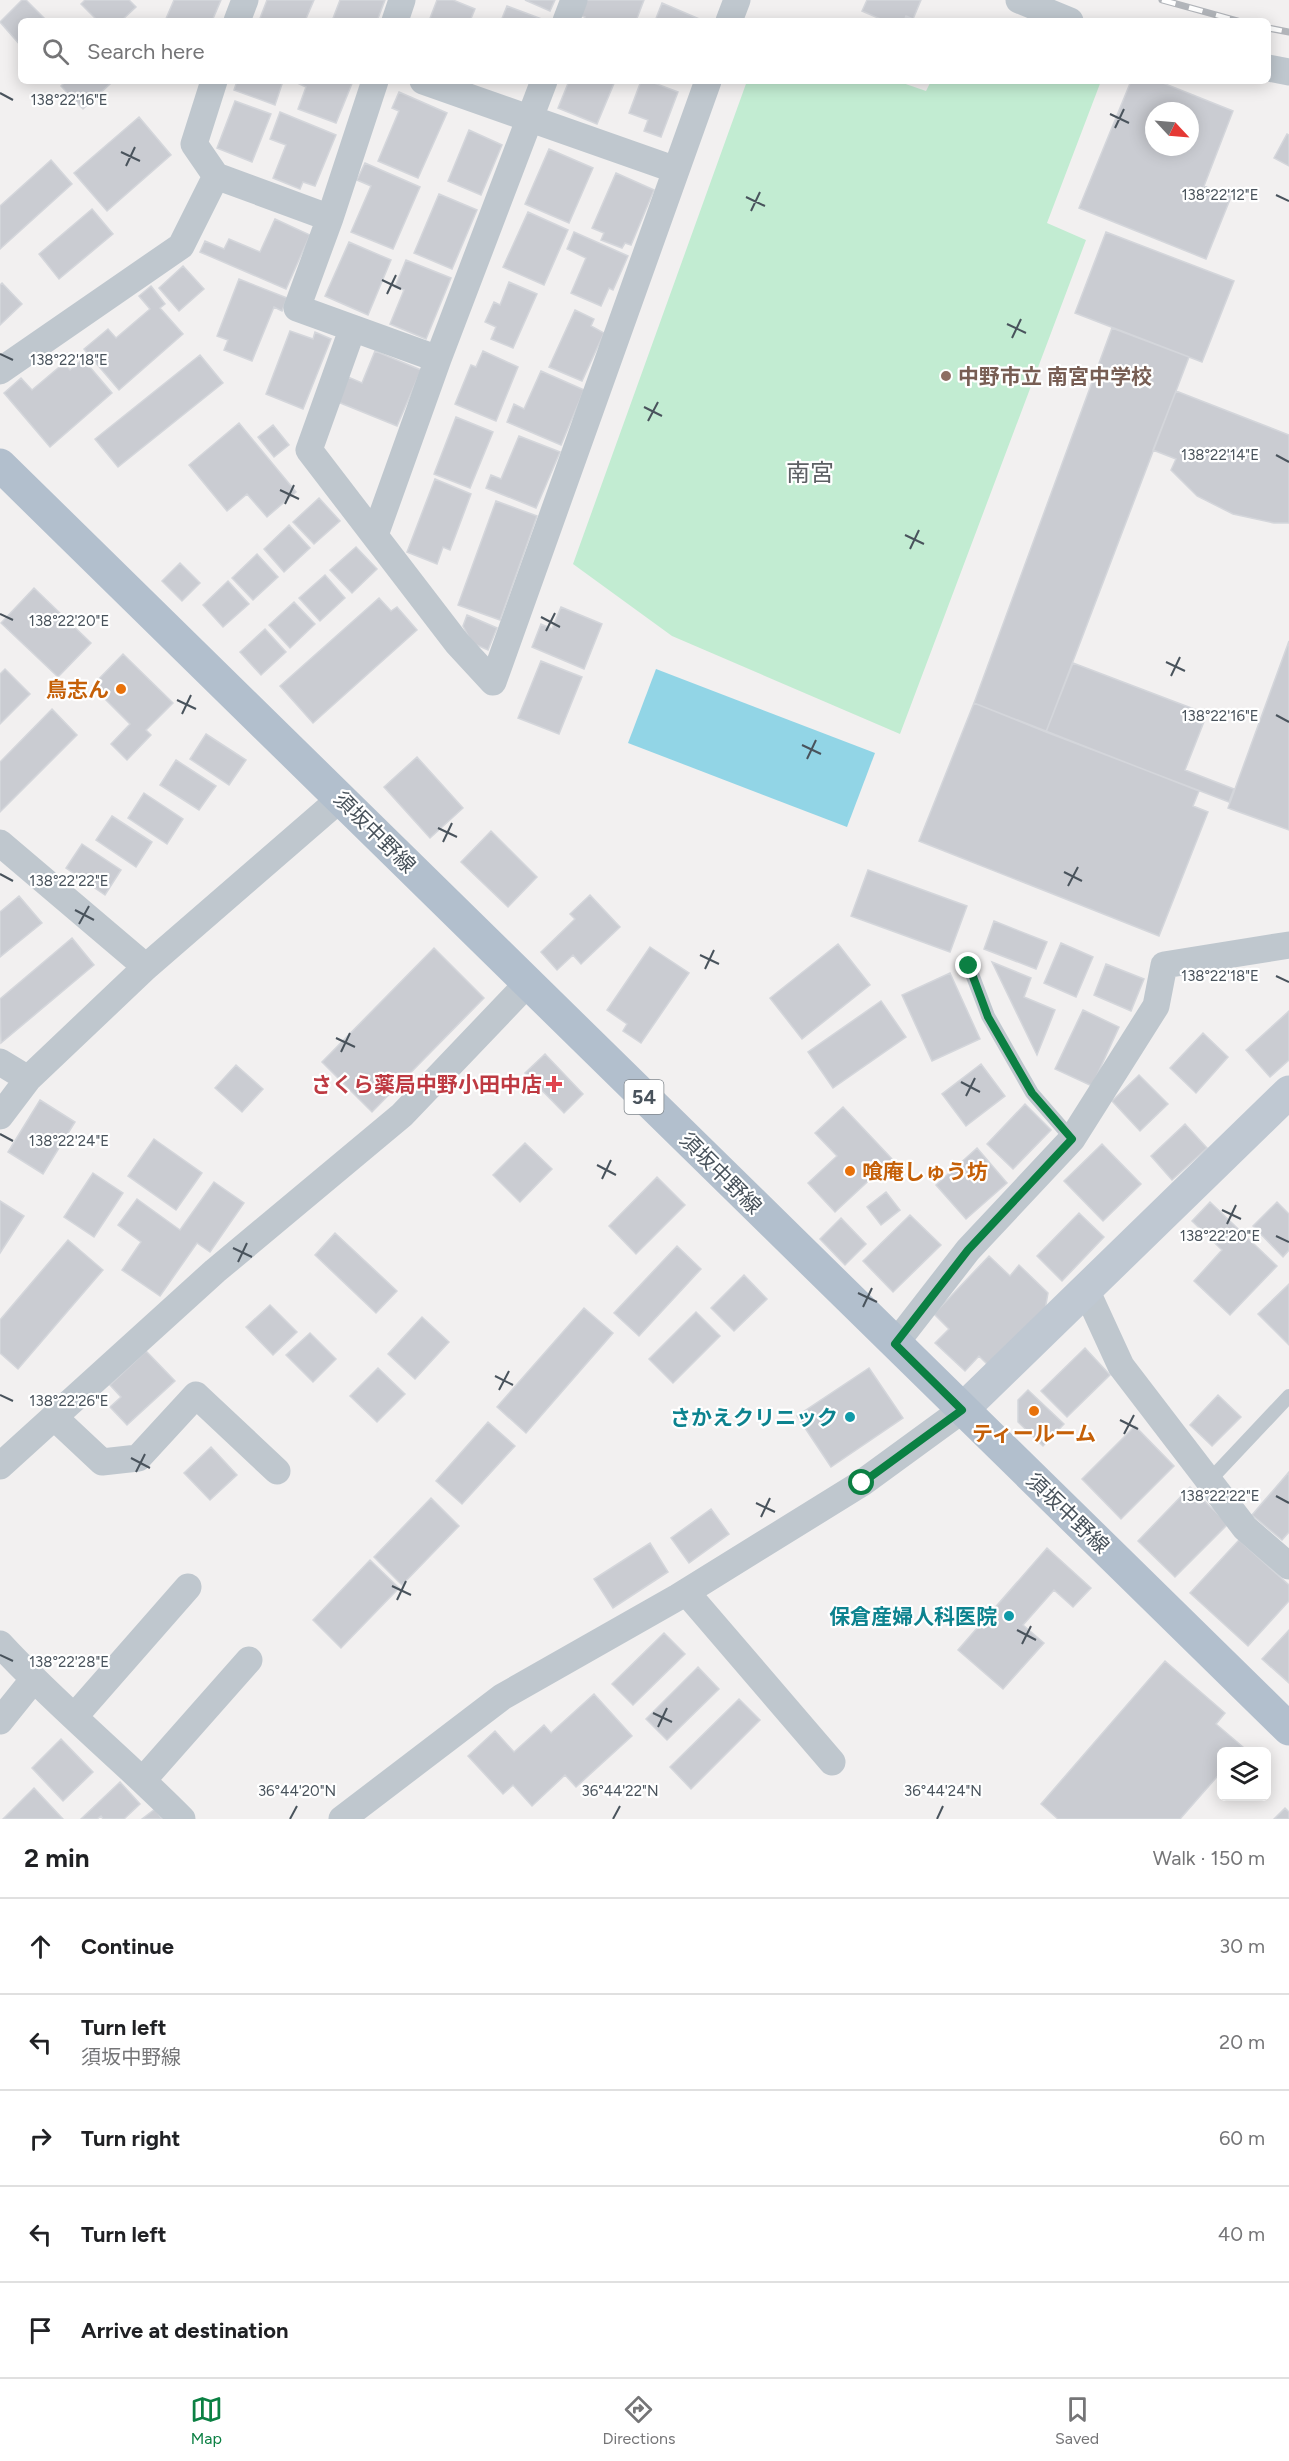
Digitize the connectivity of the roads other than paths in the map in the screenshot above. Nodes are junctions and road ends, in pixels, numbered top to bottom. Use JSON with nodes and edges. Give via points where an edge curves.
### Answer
{"nodes":[{"id":1,"x":245,"y":0,"type":"edge"},
{"id":2,"x":402,"y":0,"type":"edge"},
{"id":3,"x":574,"y":0,"type":"edge"},
{"id":4,"x":737,"y":0,"type":"edge"},
{"id":5,"x":1019,"y":0,"type":"edge"},
{"id":6,"x":238,"y":18,"type":"edge"},
{"id":7,"x":396,"y":18,"type":"edge"},
{"id":8,"x":567,"y":18,"type":"edge"},
{"id":9,"x":730,"y":18,"type":"edge"},
{"id":10,"x":1063,"y":18,"type":"edge"},
{"id":11,"x":1271,"y":69,"type":"edge"},
{"id":12,"x":1289,"y":72,"type":"edge"},
{"id":13,"x":213,"y":84,"type":"edge"},
{"id":14,"x":374,"y":84,"type":"edge"},
{"id":15,"x":432,"y":84,"type":"edge"},
{"id":16,"x":543,"y":84,"type":"edge"},
{"id":17,"x":707,"y":84,"type":"edge"},
{"id":18,"x":531,"y":118,"type":"junction"},
{"id":19,"x":676,"y":170,"type":"junction"},
{"id":20,"x":216,"y":176,"type":"junction"},
{"id":21,"x":330,"y":218,"type":"junction"},
{"id":22,"x":352,"y":330,"type":"junction"},
{"id":23,"x":438,"y":359,"type":"junction"},
{"id":24,"x":0,"y":371,"type":"edge"},
{"id":25,"x":0,"y":465,"type":"edge"},
{"id":26,"x":375,"y":535,"type":"junction"},
{"id":27,"x":341,"y":798,"type":"junction"},
{"id":28,"x":0,"y":843,"type":"edge"},
{"id":29,"x":1289,"y":945,"type":"edge"},
{"id":30,"x":969,"y":966,"type":"dead end"},
{"id":31,"x":146,"y":967,"type":"junction"},
{"id":32,"x":528,"y":983,"type":"junction"},
{"id":33,"x":0,"y":1062,"type":"edge"},
{"id":34,"x":28,"y":1079,"type":"junction"},
{"id":35,"x":1289,"y":1092,"type":"edge"},
{"id":36,"x":0,"y":1116,"type":"edge"},
{"id":37,"x":1072,"y":1139,"type":"junction"},
{"id":38,"x":1087,"y":1292,"type":"junction"},
{"id":39,"x":895,"y":1344,"type":"junction"},
{"id":40,"x":1289,"y":1396,"type":"edge"},
{"id":41,"x":962,"y":1410,"type":"junction"},
{"id":42,"x":54,"y":1417,"type":"junction"},
{"id":43,"x":0,"y":1466,"type":"edge"},
{"id":44,"x":277,"y":1471,"type":"dead end"},
{"id":45,"x":1208,"y":1482,"type":"junction"},
{"id":46,"x":1289,"y":1566,"type":"edge"},
{"id":47,"x":188,"y":1587,"type":"dead end"},
{"id":48,"x":686,"y":1592,"type":"junction"},
{"id":49,"x":0,"y":1644,"type":"edge"},
{"id":50,"x":249,"y":1659,"type":"dead end"},
{"id":51,"x":33,"y":1680,"type":"junction"},
{"id":52,"x":74,"y":1717,"type":"junction"},
{"id":53,"x":0,"y":1720,"type":"edge"},
{"id":54,"x":1289,"y":1729,"type":"edge"},
{"id":55,"x":832,"y":1762,"type":"dead end"},
{"id":56,"x":143,"y":1780,"type":"junction"},
{"id":57,"x":182,"y":1819,"type":"edge"},
{"id":58,"x":342,"y":1819,"type":"edge"}],
"edges":[{"from":1,"to":6,"type":"street"},
{"from":2,"to":7,"type":"street"},
{"from":3,"to":8,"type":"street"},
{"from":4,"to":9,"type":"street"},
{"from":5,"to":10,"type":"street"},
{"from":11,"to":12,"type":"street"},
{"from":13,"to":20,"type":"street","via":[[194,144]]},
{"from":14,"to":21,"type":"street"},
{"from":15,"to":18,"type":"street"},
{"from":16,"to":18,"type":"street"},
{"from":17,"to":19,"type":"street"},
{"from":18,"to":19,"type":"street"},
{"from":18,"to":23,"type":"street"},
{"from":19,"to":26,"type":"street","via":[[493,682],[457,643]]},
{"from":20,"to":21,"type":"street"},
{"from":20,"to":24,"type":"street","via":[[181,246]]},
{"from":21,"to":22,"type":"street","via":[[297,308]]},
{"from":22,"to":23,"type":"street"},
{"from":22,"to":26,"type":"street","via":[[309,450]]},
{"from":23,"to":26,"type":"street"},
{"from":25,"to":27,"type":"main road","name":"須坂中野線","number":"54"},
{"from":27,"to":31,"type":"street"},
{"from":27,"to":32,"type":"main road","name":"須坂中野線","number":"54"},
{"from":28,"to":31,"type":"street"},
{"from":29,"to":37,"type":"street","via":[[1164,965],[1156,1006]]},
{"from":30,"to":37,"type":"lane","via":[[988,1017],[1032,1093]]},
{"from":31,"to":34,"type":"street"},
{"from":32,"to":39,"type":"main road","name":"須坂中野線","number":"54"},
{"from":32,"to":42,"type":"street","via":[[402,1115],[215,1270]]},
{"from":33,"to":34,"type":"street"},
{"from":34,"to":36,"type":"street"},
{"from":35,"to":38,"type":"street"},
{"from":37,"to":39,"type":"street","via":[[968,1250]]},
{"from":38,"to":41,"type":"street"},
{"from":38,"to":45,"type":"street","via":[[1120,1366]]},
{"from":39,"to":41,"type":"main road","name":"須坂中野線","number":"54"},
{"from":40,"to":45,"type":"lane"},
{"from":41,"to":48,"type":"street","via":[[862,1483]]},
{"from":41,"to":54,"type":"main road","name":"須坂中野線","number":"54"},
{"from":42,"to":43,"type":"street"},
{"from":42,"to":44,"type":"street","via":[[102,1462],[138,1458],[196,1395]]},
{"from":45,"to":46,"type":"street","via":[[1245,1528]]},
{"from":47,"to":52,"type":"street"},
{"from":48,"to":55,"type":"street"},
{"from":48,"to":58,"type":"street","via":[[502,1697]]},
{"from":49,"to":51,"type":"street"},
{"from":50,"to":56,"type":"street"},
{"from":51,"to":52,"type":"street"},
{"from":51,"to":53,"type":"street"},
{"from":52,"to":56,"type":"street"},
{"from":56,"to":57,"type":"street"}]}
